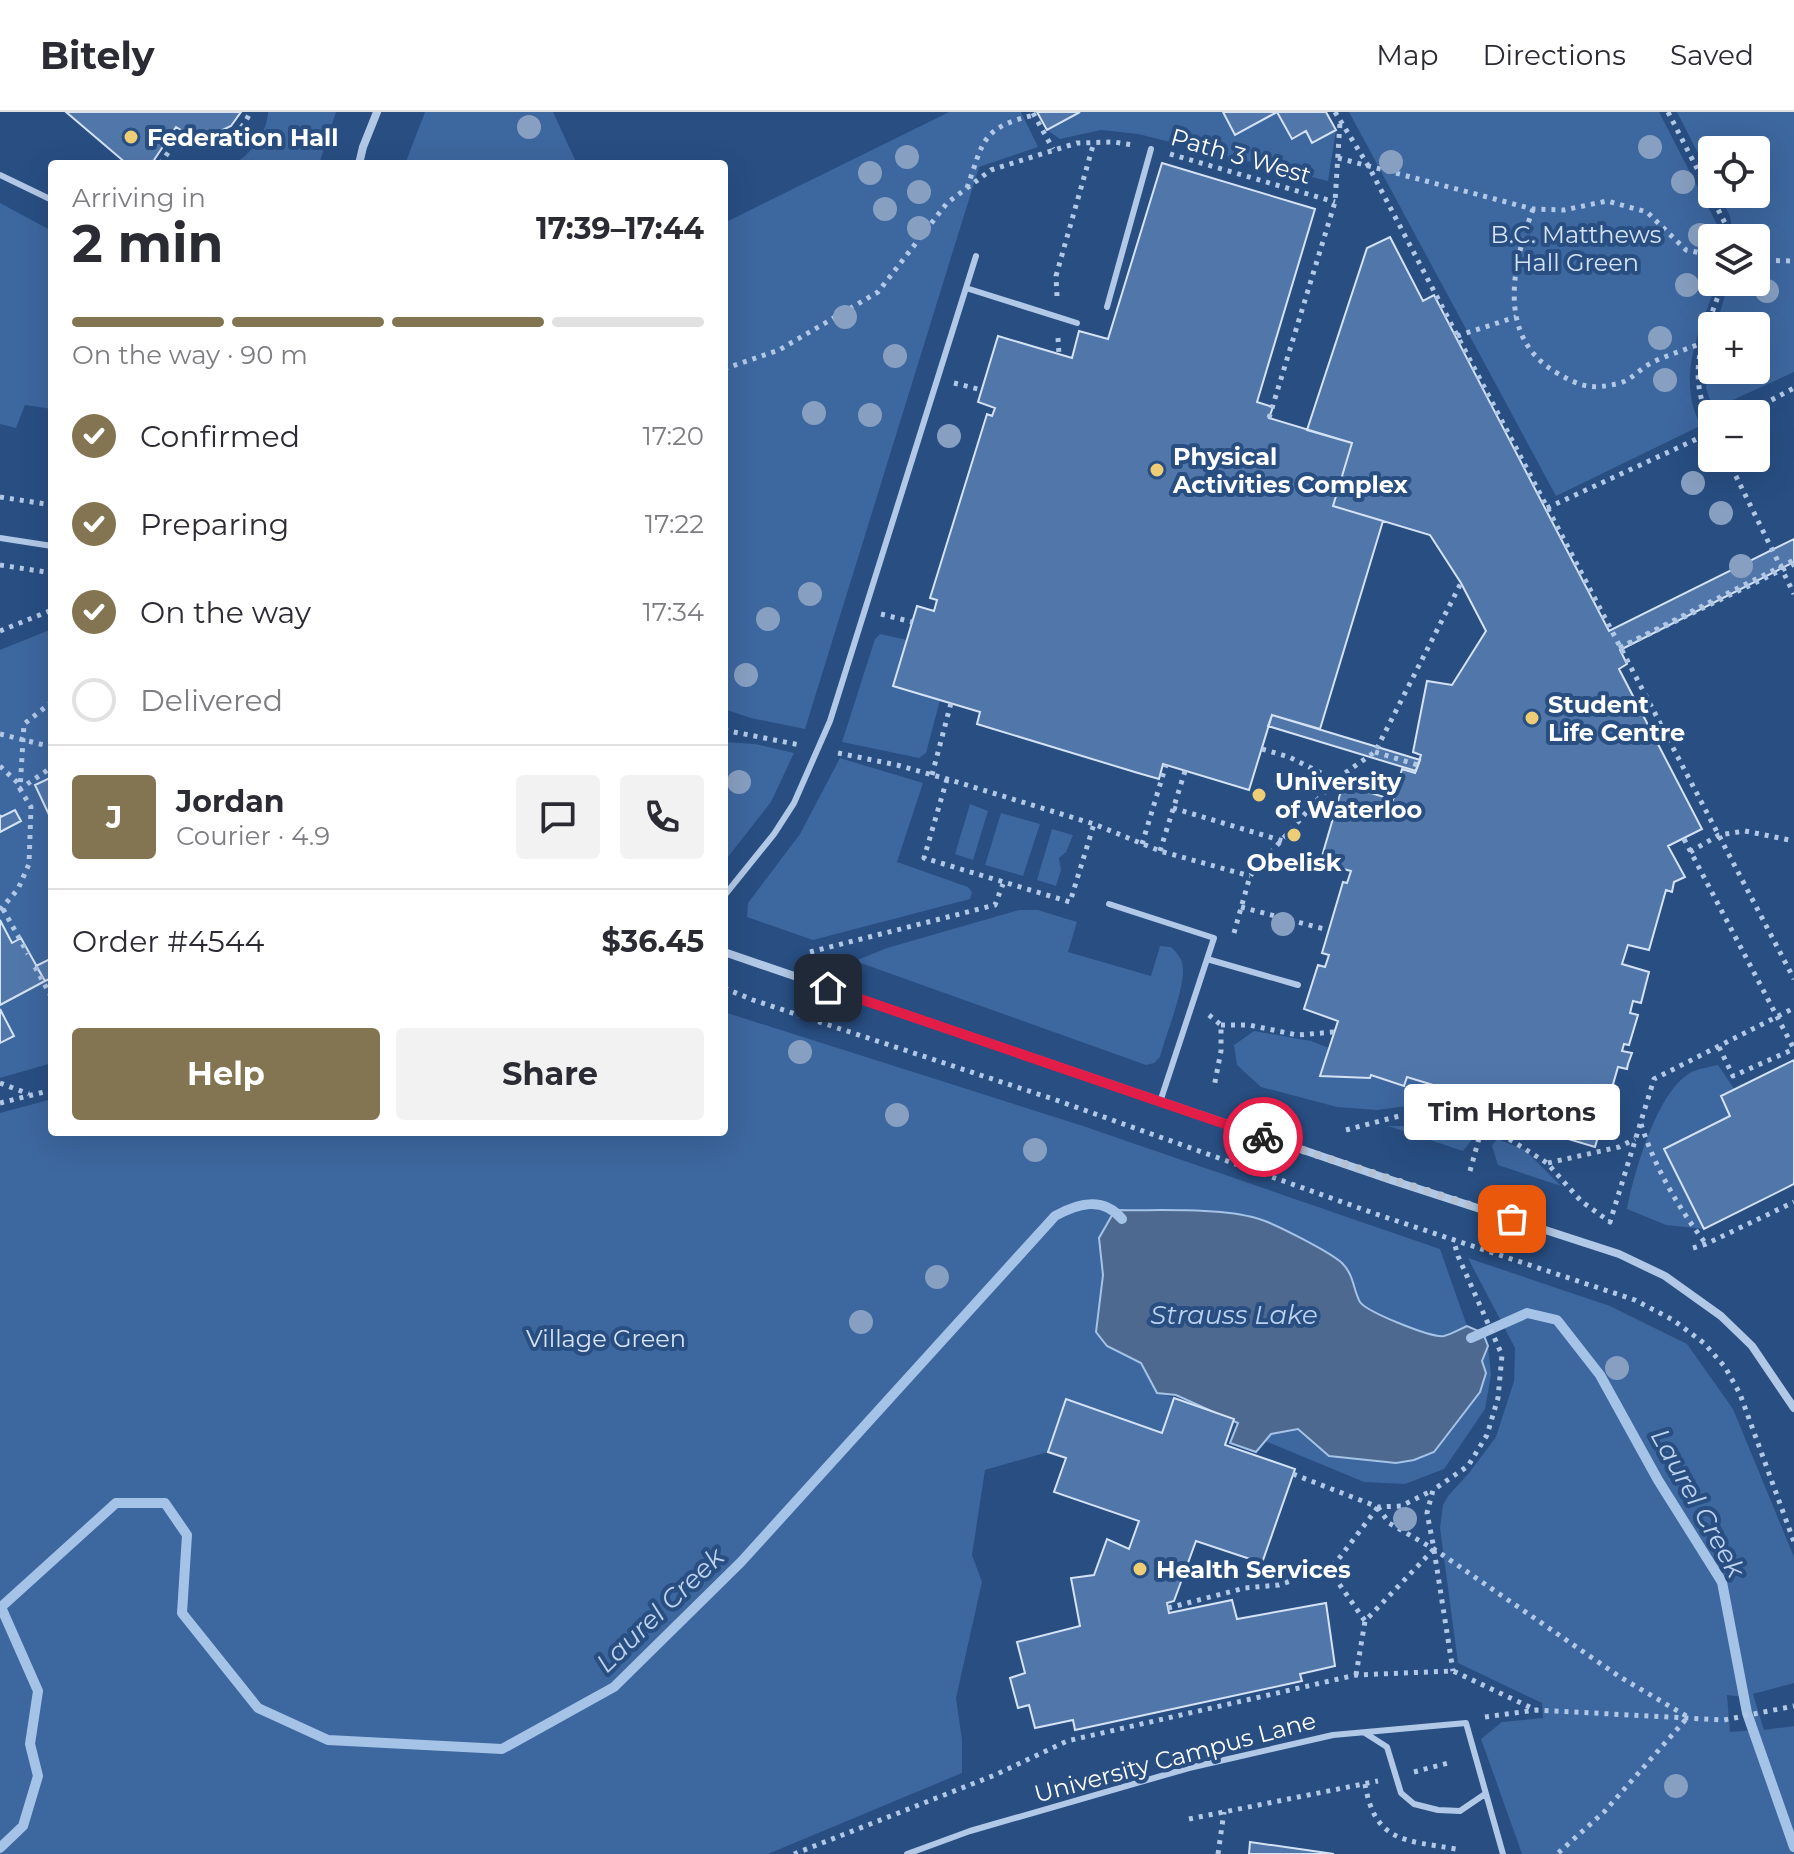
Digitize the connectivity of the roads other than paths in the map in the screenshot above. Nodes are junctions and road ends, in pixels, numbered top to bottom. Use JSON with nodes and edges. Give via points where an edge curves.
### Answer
{"nodes":[{"id":1,"x":377,"y":112,"type":"edge"},
{"id":2,"x":1151,"y":149,"type":"road end"},
{"id":3,"x":360,"y":160,"type":"edge"},
{"id":4,"x":0,"y":175,"type":"edge"},
{"id":5,"x":48,"y":198,"type":"edge"},
{"id":6,"x":976,"y":256,"type":"dead end"},
{"id":7,"x":966,"y":288,"type":"junction"},
{"id":8,"x":1107,"y":307,"type":"dead end"},
{"id":9,"x":1077,"y":323,"type":"dead end"},
{"id":10,"x":0,"y":538,"type":"edge"},
{"id":11,"x":48,"y":545,"type":"edge"},
{"id":12,"x":728,"y":891,"type":"edge"},
{"id":13,"x":1109,"y":904,"type":"dead end"},
{"id":14,"x":728,"y":953,"type":"edge"},
{"id":15,"x":1207,"y":959,"type":"junction"},
{"id":16,"x":1298,"y":985,"type":"dead end"},
{"id":17,"x":1160,"y":1102,"type":"junction"},
{"id":18,"x":1794,"y":1408,"type":"edge"},
{"id":19,"x":1362,"y":1732,"type":"junction"},
{"id":20,"x":1485,"y":1794,"type":"junction"},
{"id":21,"x":907,"y":1854,"type":"edge"},
{"id":22,"x":1503,"y":1854,"type":"edge"}],
"edges":[{"from":1,"to":3,"type":"street"},
{"from":2,"to":8,"type":"lane"},
{"from":4,"to":5,"type":"lane"},
{"from":6,"to":7,"type":"lane"},
{"from":7,"to":9,"type":"lane"},
{"from":7,"to":12,"type":"lane","via":[[830,721],[794,803]]},
{"from":10,"to":11,"type":"lane"},
{"from":13,"to":15,"type":"lane","via":[[1214,938]]},
{"from":14,"to":17,"type":"street"},
{"from":15,"to":16,"type":"lane"},
{"from":15,"to":17,"type":"lane"},
{"from":17,"to":18,"type":"street","via":[[1595,1245],[1665,1276],[1752,1346]]},
{"from":19,"to":20,"type":"lane","via":[[1387,1747],[1401,1793],[1414,1804],[1460,1811]]},
{"from":19,"to":20,"type":"lane","name":"University Campus Lane","via":[[1466,1723]]},
{"from":19,"to":21,"type":"lane","name":"University Campus Lane","via":[[1189,1768]]},
{"from":20,"to":22,"type":"lane","name":"University Campus Lane"}]}
